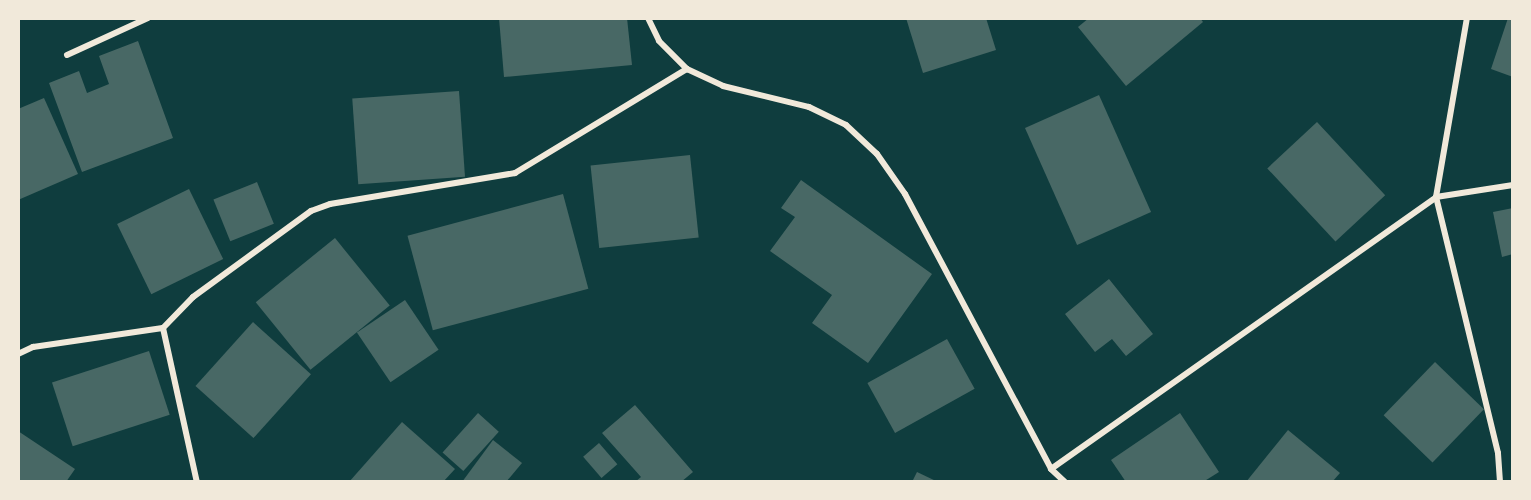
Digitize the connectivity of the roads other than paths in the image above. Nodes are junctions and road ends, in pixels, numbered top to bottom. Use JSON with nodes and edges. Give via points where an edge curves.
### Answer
{"nodes":[{"id":1,"x":148,"y":18,"type":"edge"},
{"id":2,"x":648,"y":18,"type":"edge"},
{"id":3,"x":1467,"y":18,"type":"edge"},
{"id":4,"x":67,"y":55,"type":"dead end"},
{"id":5,"x":687,"y":69,"type":"junction"},
{"id":6,"x":1513,"y":185,"type":"edge"},
{"id":7,"x":1436,"y":197,"type":"junction"},
{"id":8,"x":163,"y":327,"type":"junction"},
{"id":9,"x":18,"y":354,"type":"edge"},
{"id":10,"x":1051,"y":469,"type":"junction"},
{"id":11,"x":197,"y":482,"type":"edge"},
{"id":12,"x":1065,"y":482,"type":"edge"},
{"id":13,"x":1500,"y":482,"type":"edge"}],
"edges":[{"from":1,"to":4,"type":"street"},
{"from":2,"to":5,"type":"street","via":[[659,41]]},
{"from":3,"to":7,"type":"street"},
{"from":5,"to":8,"type":"street","via":[[515,173],[330,204],[311,211],[193,297]]},
{"from":5,"to":10,"type":"street","via":[[723,86],[809,107],[846,125],[877,154],[905,194]]},
{"from":6,"to":7,"type":"street"},
{"from":7,"to":10,"type":"street"},
{"from":7,"to":13,"type":"street","via":[[1498,453]]},
{"from":8,"to":9,"type":"street","via":[[33,347]]},
{"from":8,"to":11,"type":"street"},
{"from":10,"to":12,"type":"street"}]}
